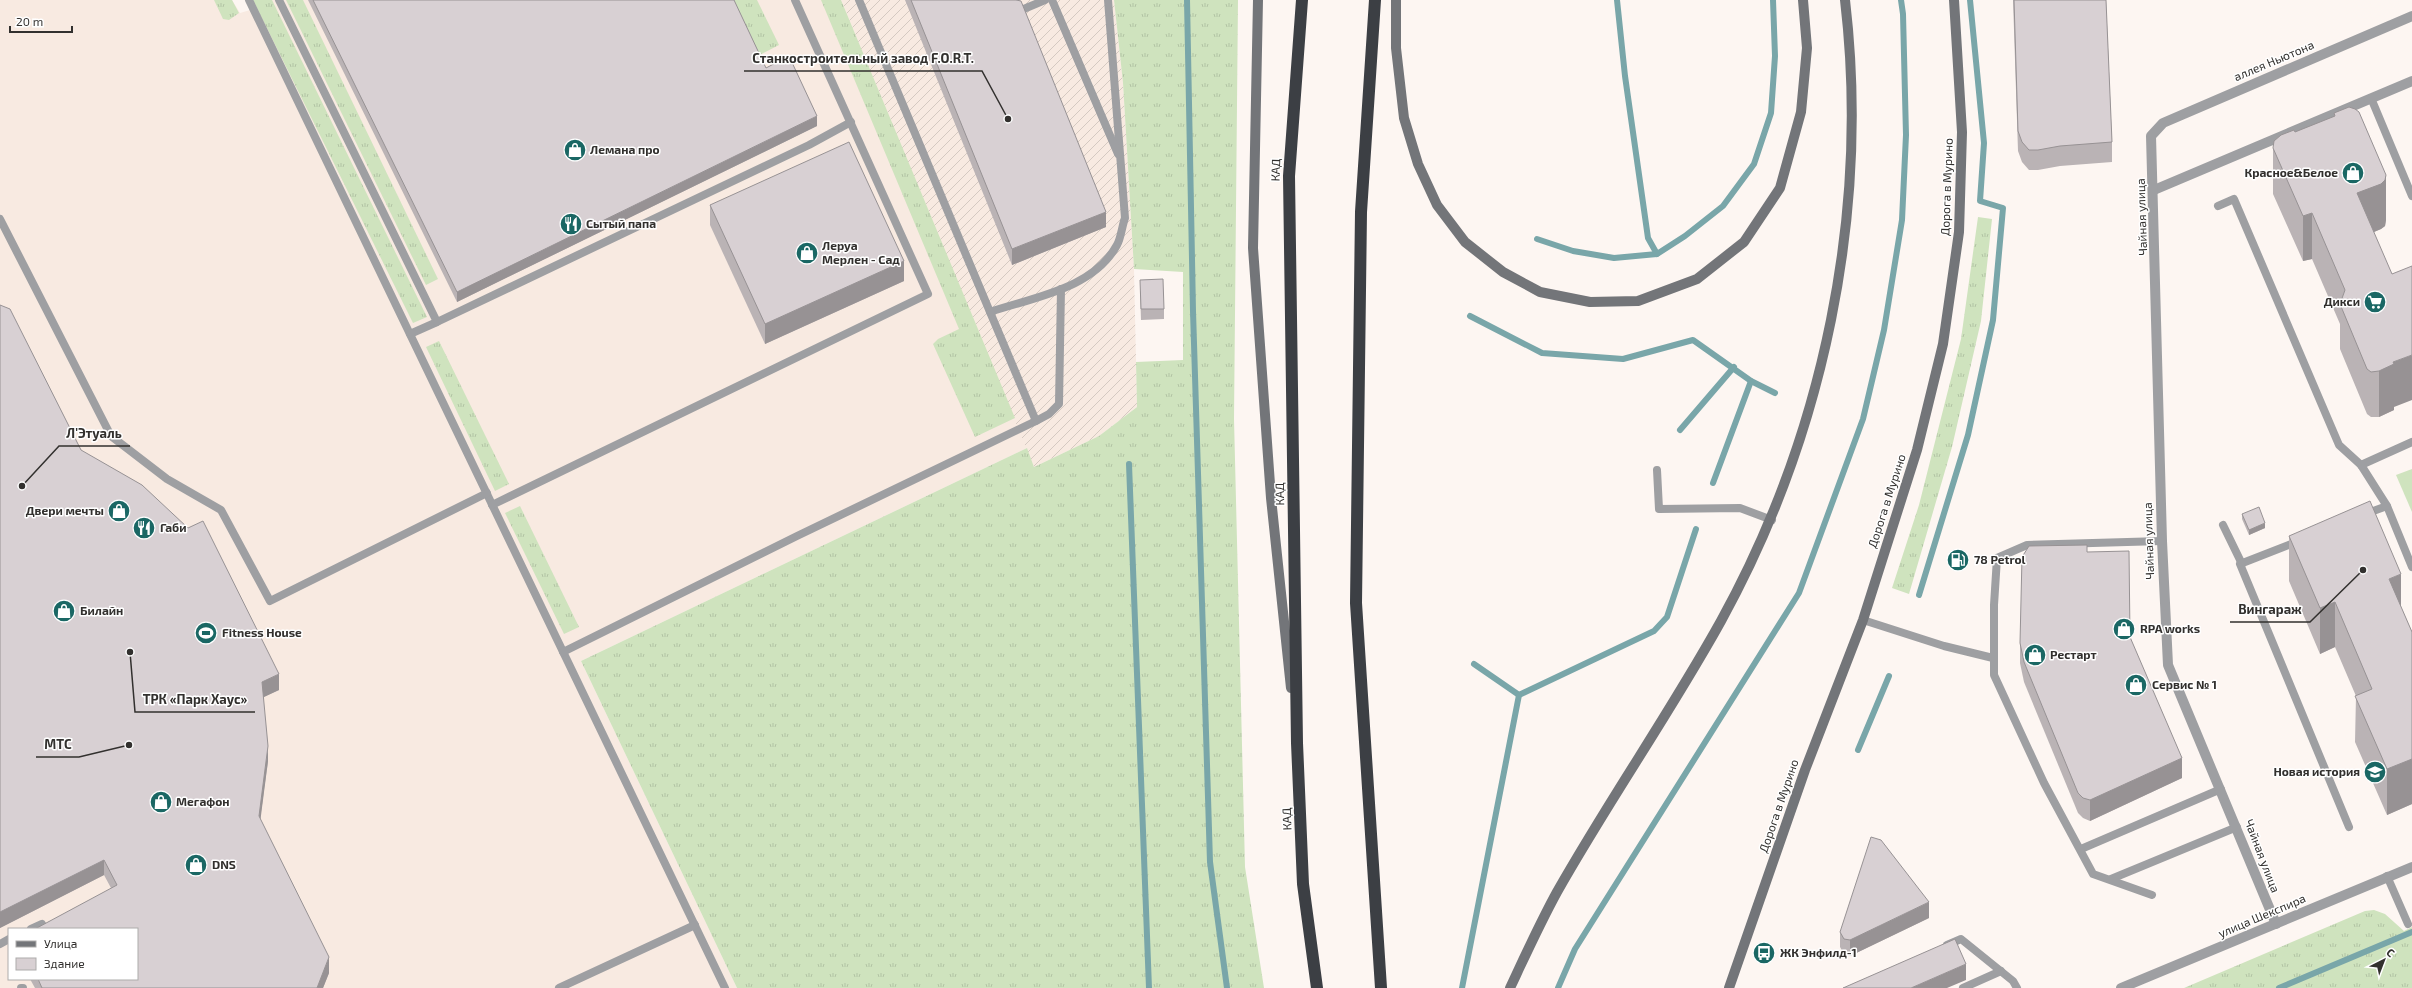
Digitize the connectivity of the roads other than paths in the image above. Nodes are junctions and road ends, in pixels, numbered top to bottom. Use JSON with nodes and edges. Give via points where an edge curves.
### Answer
{"nodes":[{"id":1,"x":248,"y":0,"type":"edge"},
{"id":2,"x":279,"y":0,"type":"edge"},
{"id":3,"x":795,"y":0,"type":"edge"},
{"id":4,"x":859,"y":0,"type":"edge"},
{"id":5,"x":1045,"y":0,"type":"edge"},
{"id":6,"x":1052,"y":0,"type":"edge"},
{"id":7,"x":1108,"y":0,"type":"edge"},
{"id":8,"x":1258,"y":0,"type":"edge"},
{"id":9,"x":1302,"y":0,"type":"edge"},
{"id":10,"x":1375,"y":0,"type":"edge"},
{"id":11,"x":1396,"y":0,"type":"edge"},
{"id":12,"x":1803,"y":0,"type":"edge"},
{"id":13,"x":1845,"y":0,"type":"edge"},
{"id":14,"x":1954,"y":0,"type":"edge"},
{"id":15,"x":1019,"y":11,"type":"edge"},
{"id":16,"x":2412,"y":16,"type":"edge"},
{"id":17,"x":2412,"y":80,"type":"edge"},
{"id":18,"x":2371,"y":98,"type":"junction"},
{"id":19,"x":851,"y":122,"type":"junction"},
{"id":20,"x":2151,"y":136,"type":"joint"},
{"id":21,"x":1121,"y":160,"type":"junction"},
{"id":22,"x":2154,"y":190,"type":"junction"},
{"id":23,"x":2412,"y":196,"type":"edge"},
{"id":24,"x":2218,"y":206,"type":"dead end"},
{"id":25,"x":0,"y":218,"type":"edge"},
{"id":26,"x":1061,"y":289,"type":"junction"},
{"id":27,"x":990,"y":312,"type":"junction"},
{"id":28,"x":437,"y":322,"type":"junction"},
{"id":29,"x":410,"y":334,"type":"junction"},
{"id":30,"x":1036,"y":421,"type":"junction"},
{"id":31,"x":2412,"y":442,"type":"edge"},
{"id":32,"x":2361,"y":465,"type":"junction"},
{"id":33,"x":1657,"y":470,"type":"dead end"},
{"id":34,"x":487,"y":493,"type":"junction"},
{"id":35,"x":492,"y":505,"type":"junction"},
{"id":36,"x":2387,"y":506,"type":"junction"},
{"id":37,"x":2358,"y":517,"type":"edge"},
{"id":38,"x":1772,"y":520,"type":"junction"},
{"id":39,"x":2223,"y":524,"type":"dead end"},
{"id":40,"x":2307,"y":538,"type":"edge"},
{"id":41,"x":2162,"y":541,"type":"junction"},
{"id":42,"x":2242,"y":564,"type":"junction"},
{"id":43,"x":2412,"y":567,"type":"edge"},
{"id":44,"x":1863,"y":620,"type":"junction"},
{"id":45,"x":563,"y":652,"type":"junction"},
{"id":46,"x":1993,"y":658,"type":"junction"},
{"id":47,"x":1297,"y":743,"type":"junction"},
{"id":48,"x":2221,"y":789,"type":"junction"},
{"id":49,"x":2237,"y":827,"type":"junction"},
{"id":50,"x":2349,"y":827,"type":"dead end"},
{"id":51,"x":2081,"y":848,"type":"junction"},
{"id":52,"x":2412,"y":866,"type":"edge"},
{"id":53,"x":2387,"y":876,"type":"junction"},
{"id":54,"x":2111,"y":879,"type":"junction"},
{"id":55,"x":2152,"y":895,"type":"dead end"},
{"id":56,"x":2276,"y":924,"type":"junction"},
{"id":57,"x":2408,"y":924,"type":"dead end"},
{"id":58,"x":695,"y":925,"type":"junction"},
{"id":59,"x":33,"y":928,"type":"edge"},
{"id":60,"x":44,"y":928,"type":"edge"},
{"id":61,"x":1939,"y":949,"type":"edge"},
{"id":62,"x":2001,"y":972,"type":"junction"},
{"id":63,"x":559,"y":988,"type":"edge"},
{"id":64,"x":725,"y":988,"type":"edge"},
{"id":65,"x":1317,"y":988,"type":"edge"},
{"id":66,"x":1381,"y":988,"type":"edge"},
{"id":67,"x":1510,"y":988,"type":"edge"},
{"id":68,"x":1729,"y":988,"type":"edge"},
{"id":69,"x":1963,"y":988,"type":"edge"},
{"id":70,"x":2017,"y":988,"type":"edge"},
{"id":71,"x":2121,"y":988,"type":"edge"}],
"edges":[{"from":1,"to":29,"type":"lane"},
{"from":2,"to":28,"type":"lane"},
{"from":3,"to":19,"type":"lane"},
{"from":4,"to":27,"type":"lane"},
{"from":5,"to":15,"type":"lane"},
{"from":6,"to":21,"type":"lane"},
{"from":7,"to":21,"type":"lane"},
{"from":8,"to":47,"type":"main road","via":[[1253,248],[1271,498]]},
{"from":9,"to":47,"type":"highway","name":"КАД","via":[[1289,176]]},
{"from":10,"to":66,"type":"highway","via":[[1361,212],[1356,603]]},
{"from":11,"to":12,"type":"main road","via":[[1396,48],[1404,118],[1418,164],[1437,205],[1465,242],[1503,272],[1540,292],[1590,302],[1638,301],[1698,280],[1744,242],[1780,188],[1801,112],[1807,48]]},
{"from":13,"to":38,"type":"main road","via":[[1850,43],[1852,113],[1849,200],[1837,287],[1823,360],[1801,437]]},
{"from":14,"to":44,"type":"main road","name":"Дорога в Мурино","via":[[1962,132],[1960,232],[1943,344],[1917,450]]},
{"from":16,"to":20,"type":"street","name":"аллея Ньютона","via":[[2163,124]]},
{"from":17,"to":18,"type":"street"},
{"from":18,"to":22,"type":"street"},
{"from":18,"to":23,"type":"lane"},
{"from":19,"to":28,"type":"lane","via":[[808,145]]},
{"from":19,"to":35,"type":"lane","via":[[928,294]]},
{"from":20,"to":22,"type":"street","name":"Чайная улица"},
{"from":21,"to":26,"type":"lane","via":[[1125,218],[1118,245],[1097,270],[1077,283]]},
{"from":22,"to":41,"type":"street","name":"Чайная улица"},
{"from":24,"to":32,"type":"lane","via":[[2234,199],[2339,445]]},
{"from":25,"to":34,"type":"lane","via":[[111,436],[167,479],[221,510],[270,601]]},
{"from":26,"to":27,"type":"lane"},
{"from":26,"to":30,"type":"lane","via":[[1059,404],[1049,414]]},
{"from":27,"to":30,"type":"lane"},
{"from":28,"to":29,"type":"lane"},
{"from":29,"to":34,"type":"lane"},
{"from":30,"to":45,"type":"lane"},
{"from":31,"to":32,"type":"lane"},
{"from":32,"to":36,"type":"lane"},
{"from":33,"to":38,"type":"lane","via":[[1659,509],[1740,508]]},
{"from":34,"to":35,"type":"lane"},
{"from":35,"to":45,"type":"lane"},
{"from":36,"to":37,"type":"lane"},
{"from":36,"to":43,"type":"lane"},
{"from":38,"to":67,"type":"main road","via":[[1721,621],[1558,890]]},
{"from":39,"to":42,"type":"lane"},
{"from":40,"to":42,"type":"lane"},
{"from":41,"to":46,"type":"lane","via":[[2027,545],[1997,558]]},
{"from":41,"to":48,"type":"street","name":"Чайная улица","via":[[2168,665]]},
{"from":42,"to":50,"type":"lane","via":[[2266,631]]},
{"from":44,"to":46,"type":"lane","via":[[1944,646]]},
{"from":44,"to":68,"type":"main road","name":"Дорога в Мурино","via":[[1805,770]]},
{"from":45,"to":58,"type":"lane"},
{"from":46,"to":51,"type":"lane","via":[[1994,675],[2044,783]]},
{"from":47,"to":65,"type":"highway","name":"КАД","via":[[1303,884]]},
{"from":48,"to":49,"type":"street","name":"Чайная улица"},
{"from":48,"to":51,"type":"lane"},
{"from":49,"to":54,"type":"lane"},
{"from":49,"to":56,"type":"street","name":"Чайная улица"},
{"from":51,"to":54,"type":"lane","via":[[2093,874]]},
{"from":52,"to":53,"type":"street","name":"улица Шекспира"},
{"from":53,"to":56,"type":"street","name":"улица Шекспира"},
{"from":53,"to":57,"type":"lane"},
{"from":54,"to":55,"type":"lane"},
{"from":56,"to":71,"type":"street","name":"улица Шекспира"},
{"from":58,"to":63,"type":"lane"},
{"from":58,"to":64,"type":"lane"},
{"from":59,"to":60,"type":"lane","via":[[42,924]]},
{"from":61,"to":62,"type":"lane","via":[[1961,939]]},
{"from":62,"to":69,"type":"lane"},
{"from":62,"to":70,"type":"lane","via":[[2013,981]]}]}
